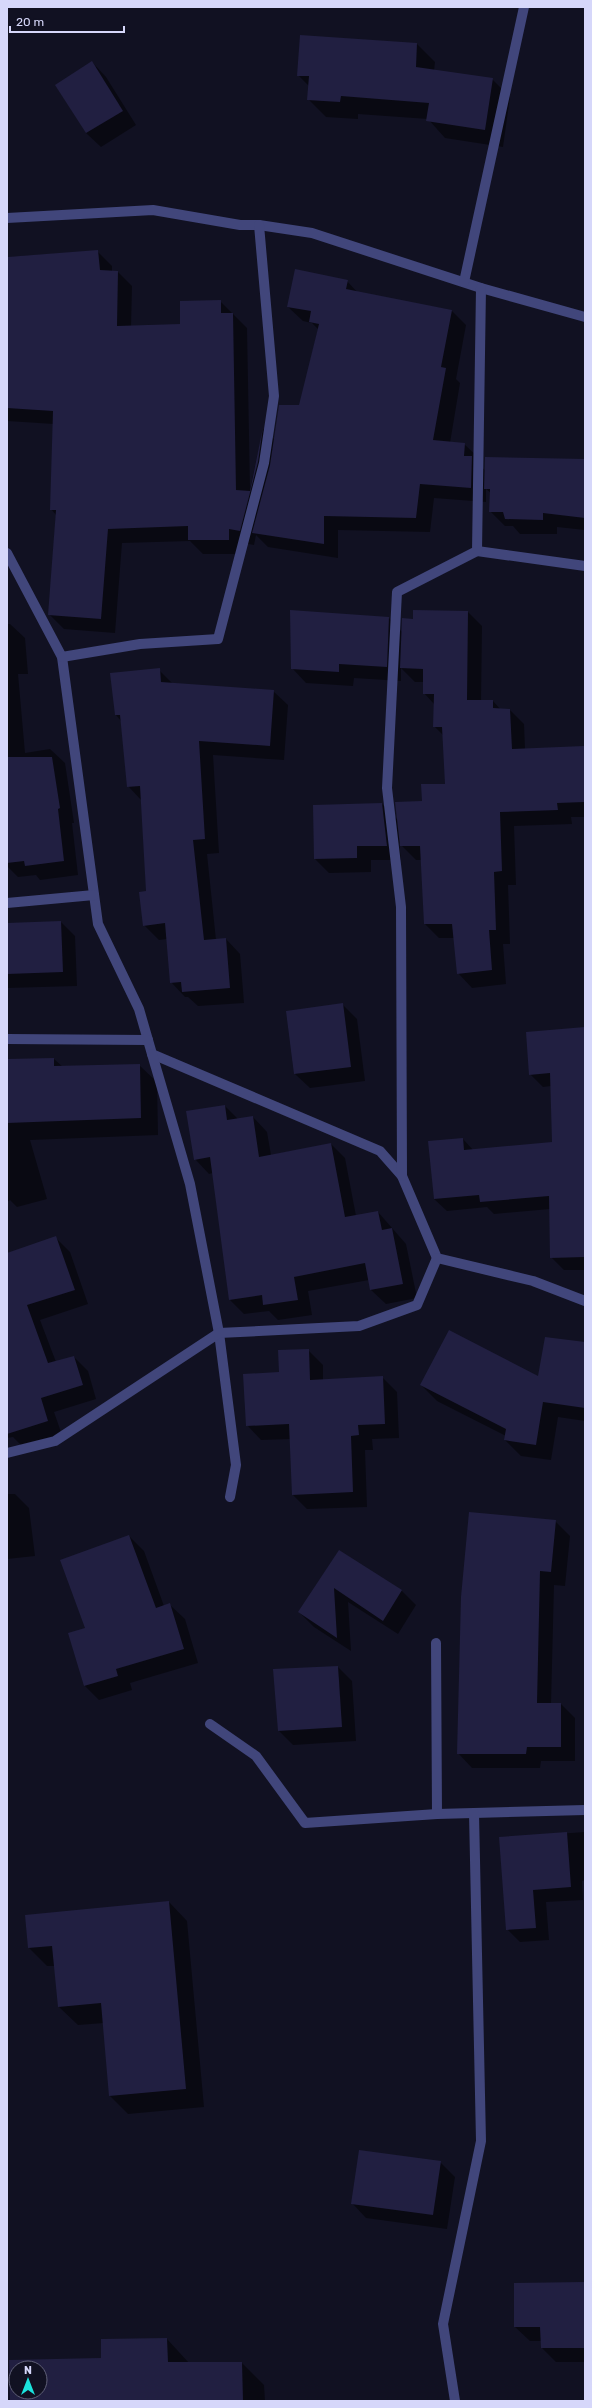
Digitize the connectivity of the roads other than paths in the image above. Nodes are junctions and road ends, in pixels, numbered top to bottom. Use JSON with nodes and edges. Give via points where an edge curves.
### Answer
{"nodes":[{"id":1,"x":524,"y":7,"type":"edge"},
{"id":2,"x":7,"y":218,"type":"edge"},
{"id":3,"x":259,"y":225,"type":"junction"},
{"id":4,"x":464,"y":282,"type":"junction"},
{"id":5,"x":481,"y":288,"type":"junction"},
{"id":6,"x":585,"y":317,"type":"edge"},
{"id":7,"x":477,"y":551,"type":"junction"},
{"id":8,"x":7,"y":553,"type":"edge"},
{"id":9,"x":585,"y":566,"type":"edge"},
{"id":10,"x":62,"y":657,"type":"junction"},
{"id":11,"x":94,"y":895,"type":"junction"},
{"id":12,"x":7,"y":903,"type":"edge"},
{"id":13,"x":7,"y":1039,"type":"edge"},
{"id":14,"x":148,"y":1040,"type":"junction"},
{"id":15,"x":152,"y":1054,"type":"junction"},
{"id":16,"x":402,"y":1176,"type":"junction"},
{"id":17,"x":437,"y":1258,"type":"junction"},
{"id":18,"x":585,"y":1301,"type":"edge"},
{"id":19,"x":219,"y":1333,"type":"junction"},
{"id":20,"x":7,"y":1453,"type":"edge"},
{"id":21,"x":230,"y":1497,"type":"dead end"},
{"id":22,"x":436,"y":1643,"type":"dead end"},
{"id":23,"x":210,"y":1724,"type":"dead end"},
{"id":24,"x":585,"y":1810,"type":"edge"},
{"id":25,"x":474,"y":1813,"type":"junction"},
{"id":26,"x":437,"y":1814,"type":"junction"},
{"id":27,"x":455,"y":2401,"type":"edge"}],
"edges":[{"from":1,"to":4,"type":"street"},
{"from":2,"to":3,"type":"street","via":[[153,210],[240,225]]},
{"from":3,"to":4,"type":"street","via":[[312,234]]},
{"from":3,"to":10,"type":"street","via":[[274,396],[264,463],[218,639],[140,644]]},
{"from":4,"to":5,"type":"street"},
{"from":5,"to":6,"type":"street"},
{"from":5,"to":7,"type":"street"},
{"from":7,"to":9,"type":"street"},
{"from":7,"to":16,"type":"street","via":[[397,592],[387,788],[401,907]]},
{"from":8,"to":10,"type":"street"},
{"from":10,"to":11,"type":"street"},
{"from":11,"to":12,"type":"street"},
{"from":11,"to":14,"type":"street","via":[[98,924],[139,1009]]},
{"from":13,"to":14,"type":"street"},
{"from":14,"to":15,"type":"street"},
{"from":15,"to":16,"type":"street","via":[[380,1151]]},
{"from":15,"to":19,"type":"street","via":[[190,1184]]},
{"from":16,"to":17,"type":"street"},
{"from":17,"to":18,"type":"street","via":[[533,1281]]},
{"from":17,"to":19,"type":"street","via":[[417,1305],[359,1326]]},
{"from":19,"to":20,"type":"street","via":[[55,1441]]},
{"from":19,"to":21,"type":"street","via":[[236,1465]]},
{"from":22,"to":26,"type":"street"},
{"from":23,"to":26,"type":"street","via":[[256,1756],[305,1823]]},
{"from":24,"to":25,"type":"street"},
{"from":25,"to":26,"type":"street"},
{"from":25,"to":27,"type":"street","via":[[481,2141],[443,2324]]}]}
